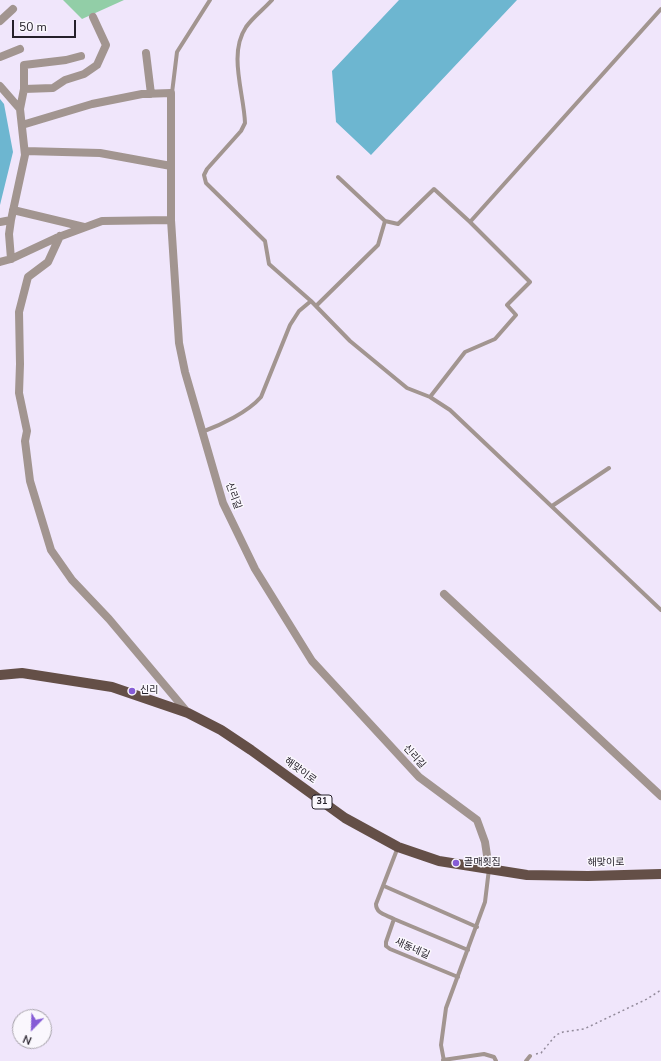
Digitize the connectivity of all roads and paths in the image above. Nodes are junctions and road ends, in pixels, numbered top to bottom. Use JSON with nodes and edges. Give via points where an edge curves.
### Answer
{"nodes":[{"id":1,"x":210,"y":0,"type":"edge"},
{"id":2,"x":272,"y":0,"type":"edge"},
{"id":3,"x":13,"y":9,"type":"dead end"},
{"id":4,"x":661,"y":9,"type":"edge"},
{"id":5,"x":93,"y":18,"type":"dead end"},
{"id":6,"x":0,"y":21,"type":"edge"},
{"id":7,"x":20,"y":49,"type":"dead end"},
{"id":8,"x":146,"y":53,"type":"dead end"},
{"id":9,"x":81,"y":56,"type":"dead end"},
{"id":10,"x":0,"y":57,"type":"edge"},
{"id":11,"x":0,"y":86,"type":"edge"},
{"id":12,"x":24,"y":89,"type":"junction"},
{"id":13,"x":172,"y":93,"type":"junction"},
{"id":14,"x":151,"y":94,"type":"junction"},
{"id":15,"x":20,"y":109,"type":"junction"},
{"id":16,"x":22,"y":125,"type":"junction"},
{"id":17,"x":25,"y":151,"type":"junction"},
{"id":18,"x":171,"y":166,"type":"junction"},
{"id":19,"x":338,"y":177,"type":"dead end"},
{"id":20,"x":13,"y":210,"type":"junction"},
{"id":21,"x":11,"y":220,"type":"junction"},
{"id":22,"x":171,"y":220,"type":"junction"},
{"id":23,"x":385,"y":221,"type":"junction"},
{"id":24,"x":0,"y":222,"type":"edge"},
{"id":25,"x":470,"y":222,"type":"junction"},
{"id":26,"x":85,"y":227,"type":"junction"},
{"id":27,"x":60,"y":236,"type":"junction"},
{"id":28,"x":11,"y":259,"type":"junction"},
{"id":29,"x":0,"y":262,"type":"edge"},
{"id":30,"x":311,"y":301,"type":"junction"},
{"id":31,"x":316,"y":306,"type":"junction"},
{"id":32,"x":430,"y":397,"type":"junction"},
{"id":33,"x":202,"y":432,"type":"junction"},
{"id":34,"x":609,"y":468,"type":"dead end"},
{"id":35,"x":552,"y":506,"type":"junction"},
{"id":36,"x":444,"y":594,"type":"dead end"},
{"id":37,"x":661,"y":610,"type":"edge"},
{"id":38,"x":0,"y":675,"type":"edge"},
{"id":39,"x":188,"y":713,"type":"junction"},
{"id":40,"x":661,"y":796,"type":"edge"},
{"id":41,"x":398,"y":847,"type":"junction"},
{"id":42,"x":489,"y":869,"type":"junction"},
{"id":43,"x":661,"y":874,"type":"edge"},
{"id":44,"x":384,"y":886,"type":"junction"},
{"id":45,"x":394,"y":919,"type":"junction"},
{"id":46,"x":477,"y":927,"type":"junction"},
{"id":47,"x":468,"y":950,"type":"junction"},
{"id":48,"x":458,"y":977,"type":"junction"},
{"id":49,"x":661,"y":990,"type":"edge"},
{"id":50,"x":530,"y":1056,"type":"joint"},
{"id":51,"x":444,"y":1060,"type":"edge"},
{"id":52,"x":496,"y":1061,"type":"edge"},
{"id":53,"x":526,"y":1061,"type":"edge"}],
"edges":[{"from":1,"to":13,"type":"lane","via":[[178,52]]},
{"from":2,"to":30,"type":"lane","via":[[246,27],[240,42],[237,58],[245,123],[204,175],[206,183],[265,240],[269,264]]},
{"from":3,"to":6,"type":"street"},
{"from":4,"to":25,"type":"lane"},
{"from":5,"to":12,"type":"street","via":[[106,45],[98,65],[53,88]]},
{"from":7,"to":10,"type":"street"},
{"from":8,"to":14,"type":"street"},
{"from":9,"to":12,"type":"street","via":[[24,65]]},
{"from":11,"to":15,"type":"street"},
{"from":12,"to":15,"type":"street"},
{"from":13,"to":14,"type":"street"},
{"from":13,"to":18,"type":"street","name":"신리길"},
{"from":14,"to":16,"type":"street","via":[[92,104]]},
{"from":15,"to":16,"type":"street"},
{"from":16,"to":17,"type":"street"},
{"from":17,"to":18,"type":"street","via":[[100,153]]},
{"from":17,"to":20,"type":"street"},
{"from":18,"to":22,"type":"street","name":"신리길"},
{"from":19,"to":23,"type":"lane"},
{"from":20,"to":21,"type":"street"},
{"from":20,"to":26,"type":"street"},
{"from":21,"to":24,"type":"street"},
{"from":21,"to":28,"type":"street"},
{"from":22,"to":26,"type":"street","via":[[102,221]]},
{"from":22,"to":33,"type":"street","name":"신리길","via":[[179,343]]},
{"from":23,"to":25,"type":"lane","via":[[398,224],[434,189]]},
{"from":23,"to":31,"type":"lane","via":[[378,244]]},
{"from":25,"to":32,"type":"lane","via":[[530,282],[507,305],[516,315],[495,339],[465,352]]},
{"from":26,"to":27,"type":"street"},
{"from":27,"to":28,"type":"street"},
{"from":27,"to":39,"type":"street","via":[[48,262],[28,277],[19,312],[19,393],[27,431],[25,440],[30,481],[51,550],[72,580],[109,619]]},
{"from":28,"to":29,"type":"street"},
{"from":30,"to":31,"type":"lane"},
{"from":30,"to":33,"type":"lane","via":[[299,311],[290,325],[261,397],[254,405]]},
{"from":31,"to":32,"type":"lane","via":[[350,341],[407,388]]},
{"from":32,"to":35,"type":"lane","via":[[450,410]]},
{"from":33,"to":42,"type":"street","name":"신리길","via":[[223,503],[255,569],[312,660],[419,777],[477,820],[485,842]]},
{"from":34,"to":35,"type":"lane"},
{"from":35,"to":37,"type":"lane"},
{"from":36,"to":40,"type":"street"},
{"from":38,"to":39,"type":"main road","name":"해맞이로","number":"31","via":[[22,673],[112,687]]},
{"from":39,"to":41,"type":"main road","name":"해맞이로","number":"31","via":[[221,730],[251,750],[345,818]]},
{"from":41,"to":42,"type":"main road","name":"해맞이로","number":"31","via":[[438,861]]},
{"from":41,"to":44,"type":"lane","name":"새동네길"},
{"from":42,"to":43,"type":"main road","name":"해맞이로","number":"31","via":[[527,875]]},
{"from":42,"to":46,"type":"lane","via":[[485,902]]},
{"from":44,"to":45,"type":"lane","name":"새동네길","via":[[376,909]]},
{"from":44,"to":46,"type":"lane"},
{"from":45,"to":47,"type":"lane","name":"새동네길"},
{"from":45,"to":48,"type":"lane","name":"새동네길","via":[[386,946]]},
{"from":46,"to":47,"type":"lane"},
{"from":47,"to":48,"type":"lane"},
{"from":48,"to":51,"type":"lane","via":[[446,1008],[441,1045]]},
{"from":49,"to":50,"type":"path","via":[[584,1029],[556,1035],[541,1053]]},
{"from":50,"to":53,"type":"lane"},
{"from":51,"to":52,"type":"lane","via":[[484,1054],[494,1057]]}]}
